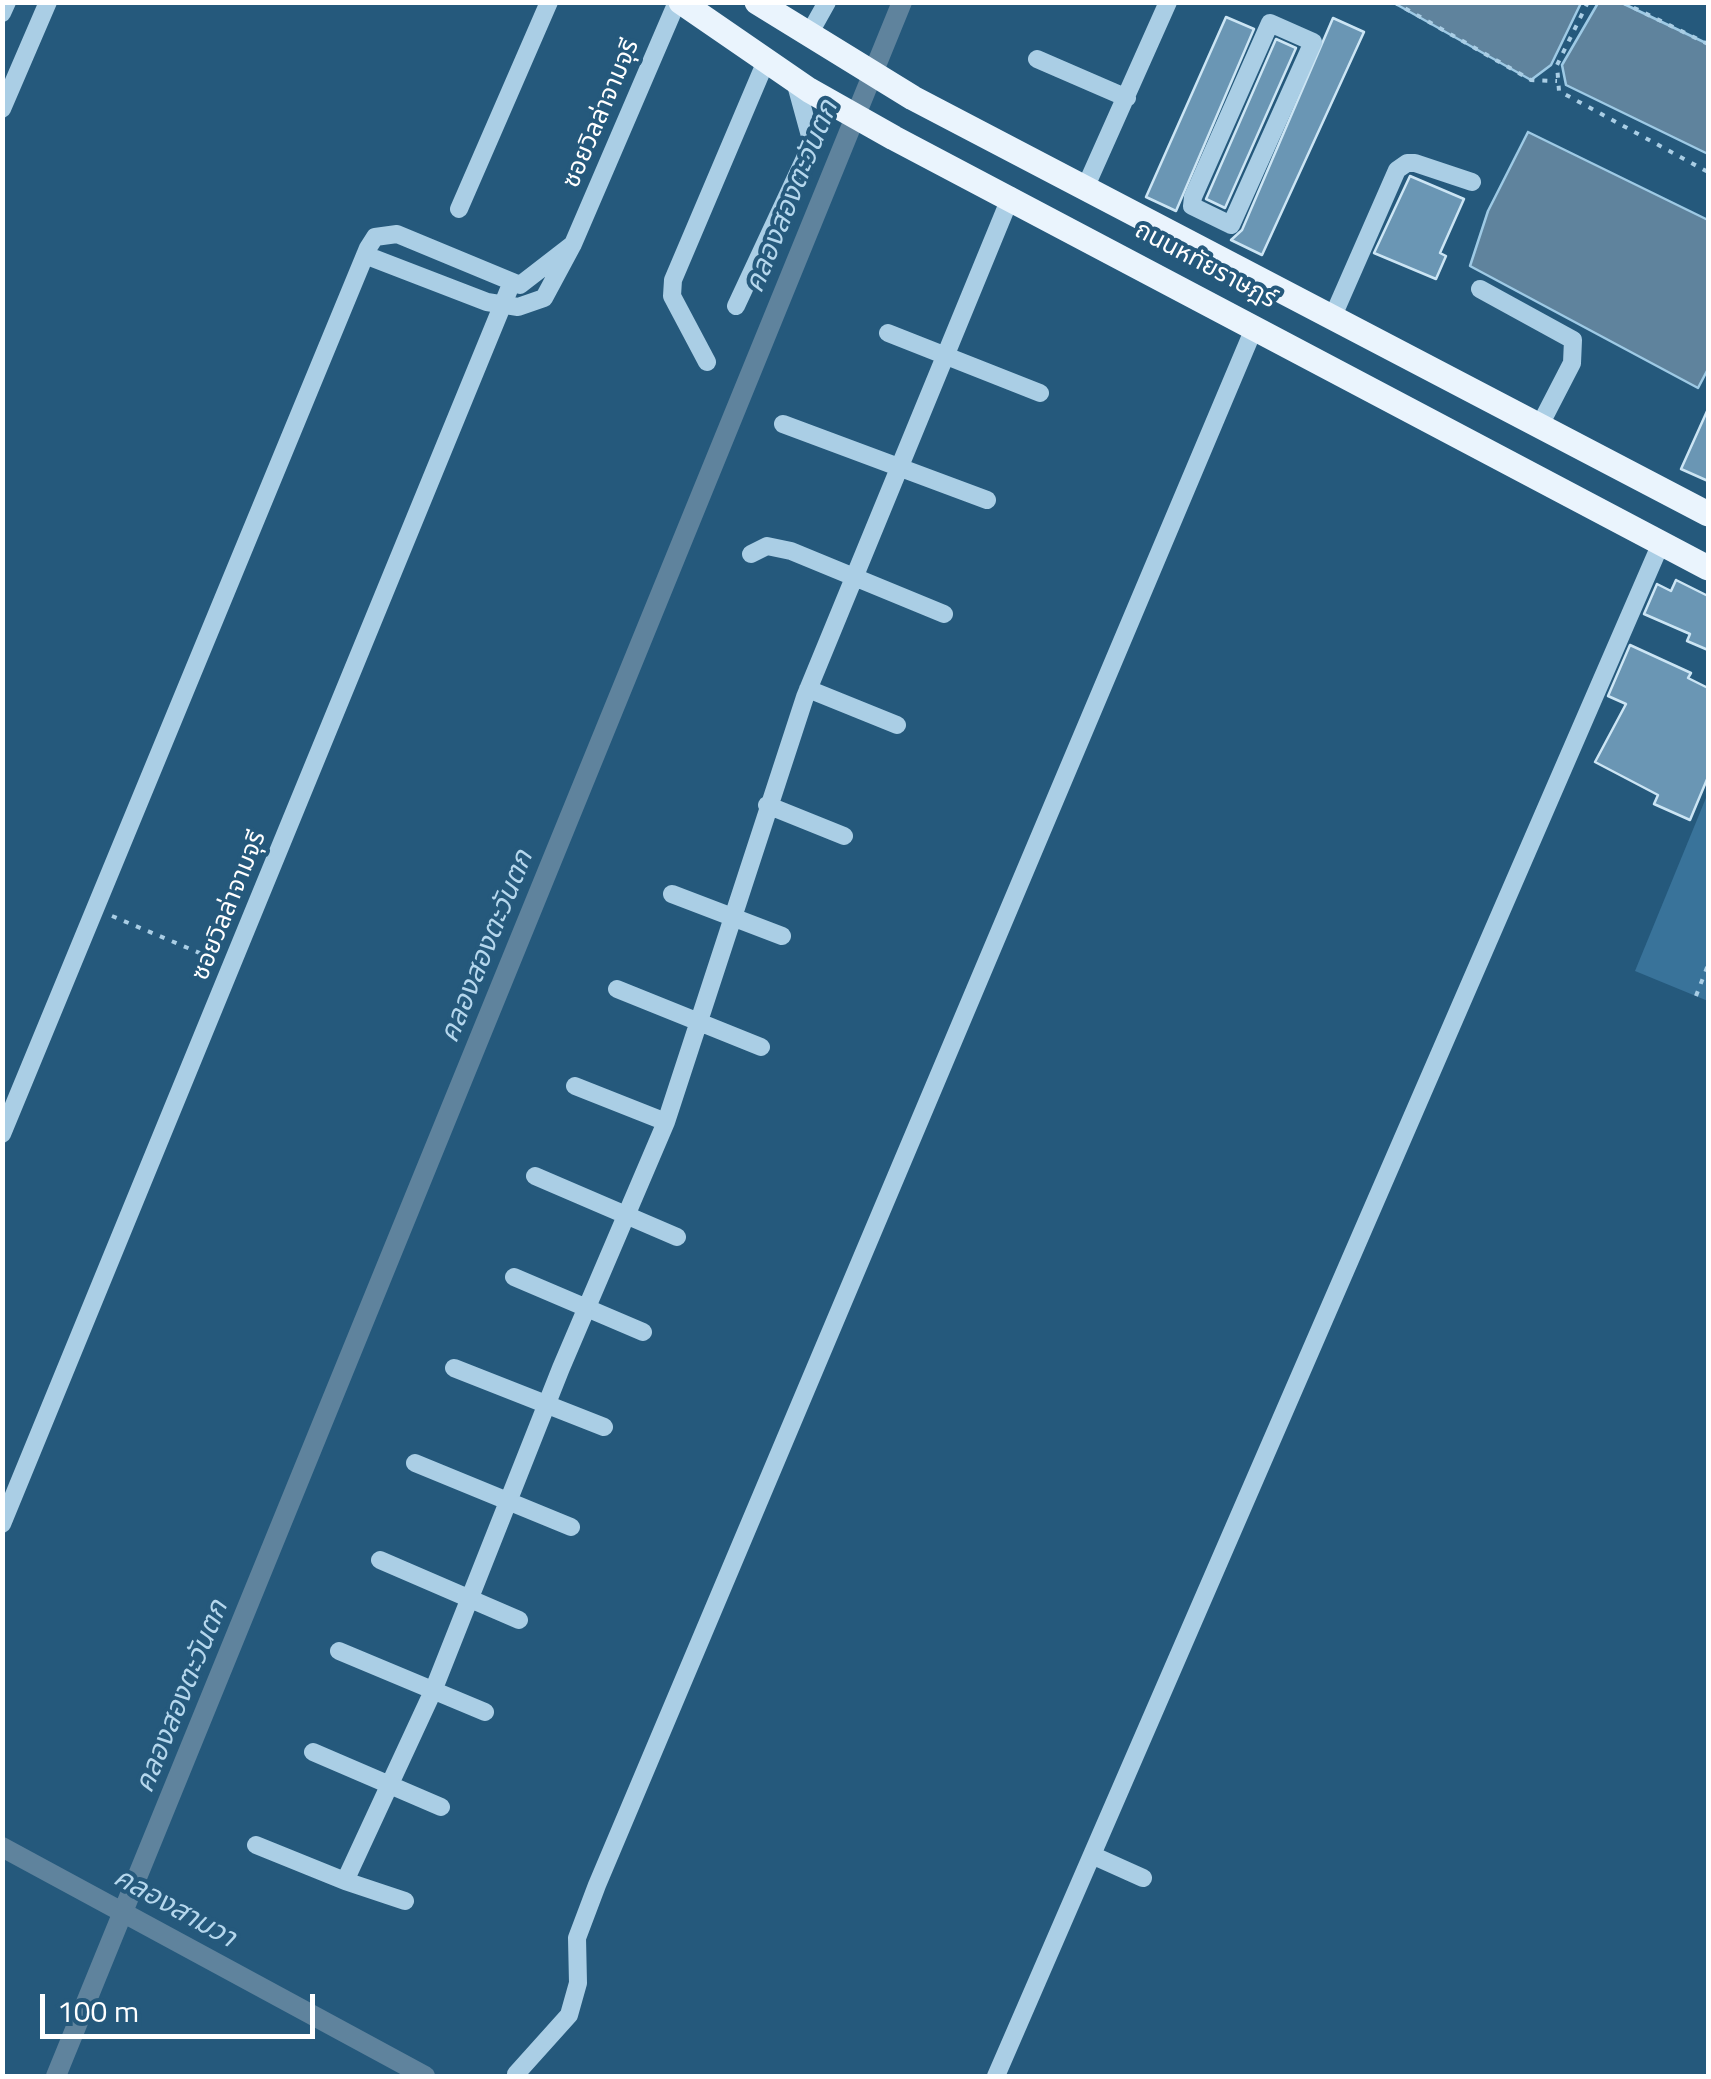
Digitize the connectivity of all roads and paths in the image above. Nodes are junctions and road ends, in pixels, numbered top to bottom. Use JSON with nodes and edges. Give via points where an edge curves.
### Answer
{"nodes":[{"id":1,"x":7,"y":2,"type":"edge"},
{"id":2,"x":48,"y":2,"type":"edge"},
{"id":3,"x":549,"y":2,"type":"edge"},
{"id":4,"x":679,"y":2,"type":"edge"},
{"id":5,"x":757,"y":2,"type":"edge"},
{"id":6,"x":827,"y":2,"type":"edge"},
{"id":7,"x":1168,"y":2,"type":"edge"},
{"id":8,"x":1394,"y":2,"type":"edge"},
{"id":9,"x":1588,"y":2,"type":"edge"},
{"id":10,"x":1622,"y":2,"type":"edge"},
{"id":11,"x":3,"y":12,"type":"edge"},
{"id":12,"x":817,"y":42,"type":"junction"},
{"id":13,"x":1708,"y":44,"type":"edge"},
{"id":14,"x":1037,"y":58,"type":"dead end"},
{"id":15,"x":766,"y":61,"type":"junction"},
{"id":16,"x":1557,"y":81,"type":"junction"},
{"id":17,"x":802,"y":86,"type":"junction"},
{"id":18,"x":1127,"y":98,"type":"junction"},
{"id":19,"x":2,"y":109,"type":"edge"},
{"id":20,"x":1708,"y":172,"type":"edge"},
{"id":21,"x":1472,"y":182,"type":"dead end"},
{"id":22,"x":1086,"y":186,"type":"junction"},
{"id":23,"x":1011,"y":196,"type":"junction"},
{"id":24,"x":459,"y":209,"type":"dead end"},
{"id":25,"x":1221,"y":222,"type":"junction"},
{"id":26,"x":573,"y":244,"type":"junction"},
{"id":27,"x":1208,"y":250,"type":"junction"},
{"id":28,"x":365,"y":254,"type":"junction"},
{"id":29,"x":512,"y":282,"type":"junction"},
{"id":30,"x":1480,"y":289,"type":"dead end"},
{"id":31,"x":503,"y":305,"type":"junction"},
{"id":32,"x":736,"y":306,"type":"dead end"},
{"id":33,"x":1333,"y":316,"type":"junction"},
{"id":34,"x":1255,"y":326,"type":"junction"},
{"id":35,"x":888,"y":333,"type":"dead end"},
{"id":36,"x":945,"y":356,"type":"junction"},
{"id":37,"x":707,"y":362,"type":"dead end"},
{"id":38,"x":1040,"y":393,"type":"dead end"},
{"id":39,"x":783,"y":424,"type":"dead end"},
{"id":40,"x":1540,"y":425,"type":"junction"},
{"id":41,"x":900,"y":465,"type":"junction"},
{"id":42,"x":986,"y":500,"type":"dead end"},
{"id":43,"x":1708,"y":514,"type":"edge"},
{"id":44,"x":1661,"y":543,"type":"junction"},
{"id":45,"x":751,"y":554,"type":"dead end"},
{"id":46,"x":1708,"y":568,"type":"edge"},
{"id":47,"x":854,"y":578,"type":"junction"},
{"id":48,"x":944,"y":614,"type":"dead end"},
{"id":49,"x":808,"y":689,"type":"junction"},
{"id":50,"x":896,"y":725,"type":"dead end"},
{"id":51,"x":767,"y":805,"type":"junction"},
{"id":52,"x":844,"y":836,"type":"dead end"},
{"id":53,"x":672,"y":894,"type":"dead end"},
{"id":54,"x":95,"y":909,"type":"junction"},
{"id":55,"x":732,"y":917,"type":"junction"},
{"id":56,"x":782,"y":936,"type":"dead end"},
{"id":57,"x":1708,"y":965,"type":"edge"},
{"id":58,"x":232,"y":967,"type":"junction"},
{"id":59,"x":616,"y":989,"type":"dead end"},
{"id":60,"x":1696,"y":996,"type":"dead end"},
{"id":61,"x":701,"y":1023,"type":"junction"},
{"id":62,"x":761,"y":1046,"type":"dead end"},
{"id":63,"x":574,"y":1086,"type":"dead end"},
{"id":64,"x":666,"y":1122,"type":"junction"},
{"id":65,"x":2,"y":1134,"type":"edge"},
{"id":66,"x":535,"y":1176,"type":"dead end"},
{"id":67,"x":627,"y":1216,"type":"junction"},
{"id":68,"x":678,"y":1237,"type":"dead end"},
{"id":69,"x":514,"y":1278,"type":"dead end"},
{"id":70,"x":588,"y":1308,"type":"junction"},
{"id":71,"x":643,"y":1332,"type":"dead end"},
{"id":72,"x":454,"y":1368,"type":"dead end"},
{"id":73,"x":546,"y":1406,"type":"junction"},
{"id":74,"x":604,"y":1426,"type":"dead end"},
{"id":75,"x":415,"y":1464,"type":"dead end"},
{"id":76,"x":508,"y":1500,"type":"junction"},
{"id":77,"x":2,"y":1524,"type":"edge"},
{"id":78,"x":571,"y":1528,"type":"dead end"},
{"id":79,"x":380,"y":1560,"type":"dead end"},
{"id":80,"x":468,"y":1598,"type":"junction"},
{"id":81,"x":519,"y":1620,"type":"dead end"},
{"id":82,"x":339,"y":1651,"type":"dead end"},
{"id":83,"x":432,"y":1692,"type":"junction"},
{"id":84,"x":485,"y":1712,"type":"dead end"},
{"id":85,"x":313,"y":1752,"type":"dead end"},
{"id":86,"x":389,"y":1784,"type":"junction"},
{"id":87,"x":441,"y":1806,"type":"dead end"},
{"id":88,"x":256,"y":1845,"type":"dead end"},
{"id":89,"x":1094,"y":1856,"type":"junction"},
{"id":90,"x":1143,"y":1878,"type":"dead end"},
{"id":91,"x":345,"y":1882,"type":"junction"},
{"id":92,"x":405,"y":1900,"type":"dead end"},
{"id":93,"x":516,"y":2074,"type":"edge"},
{"id":94,"x":996,"y":2076,"type":"edge"}],
"edges":[{"from":1,"to":11,"type":"street"},
{"from":2,"to":19,"type":"street"},
{"from":3,"to":24,"type":"street"},
{"from":4,"to":15,"type":"main road","name":"ถนนหทัยราษฎร์"},
{"from":4,"to":26,"type":"street","name":"ซอยวิลล่าจามจุรี"},
{"from":5,"to":12,"type":"main road","name":"ถนนหทัยราษฎร์"},
{"from":6,"to":12,"type":"street"},
{"from":7,"to":18,"type":"street"},
{"from":8,"to":16,"type":"path","via":[[1531,80]]},
{"from":9,"to":16,"type":"path","via":[[1557,65]]},
{"from":10,"to":13,"type":"path"},
{"from":12,"to":22,"type":"main road","name":"ถนนหทัยราษฎร์"},
{"from":14,"to":18,"type":"street"},
{"from":15,"to":17,"type":"main road","name":"ถนนหทัยราษฎร์"},
{"from":15,"to":37,"type":"street","via":[[672,280],[672,296]]},
{"from":16,"to":20,"type":"path","via":[[1570,101]]},
{"from":17,"to":23,"type":"main road","name":"ถนนหทัยราษฎร์"},
{"from":17,"to":32,"type":"street","via":[[812,143]]},
{"from":18,"to":22,"type":"street"},
{"from":21,"to":33,"type":"street","via":[[1415,163],[1398,170]]},
{"from":22,"to":27,"type":"main road","name":"ถนนหทัยราษฎร์"},
{"from":23,"to":34,"type":"main road","name":"ถนนหทัยราษฎร์"},
{"from":23,"to":36,"type":"street"},
{"from":25,"to":25,"type":"street","via":[[1192,206],[1193,197],[1270,22],[1313,42],[1239,214],[1231,225]]},
{"from":25,"to":27,"type":"street"},
{"from":26,"to":29,"type":"street","name":"ซอยวิลล่าจามจุรี","via":[[528,282]]},
{"from":26,"to":31,"type":"street","name":"ซอยวิลล่าจามจุรี","via":[[544,298],[518,308]]},
{"from":27,"to":33,"type":"main road","name":"ถนนหทัยราษฎร์"},
{"from":28,"to":29,"type":"street","via":[[376,238],[397,234]]},
{"from":28,"to":31,"type":"street"},
{"from":28,"to":54,"type":"street"},
{"from":29,"to":31,"type":"street","name":"ซอยวิลล่าจามจุรี"},
{"from":30,"to":40,"type":"street","via":[[1573,340],[1572,362]]},
{"from":31,"to":58,"type":"street","name":"ซอยวิลล่าจามจุรี"},
{"from":33,"to":40,"type":"main road","name":"ถนนหทัยราษฎร์"},
{"from":34,"to":44,"type":"main road","name":"ถนนหทัยราษฎร์"},
{"from":34,"to":93,"type":"street","via":[[597,1885],[577,1938],[578,1983],[569,2016]]},
{"from":35,"to":36,"type":"street"},
{"from":36,"to":38,"type":"street"},
{"from":36,"to":41,"type":"street"},
{"from":39,"to":41,"type":"street"},
{"from":40,"to":43,"type":"main road","name":"ถนนหทัยราษฎร์"},
{"from":41,"to":42,"type":"street"},
{"from":41,"to":47,"type":"street"},
{"from":44,"to":46,"type":"main road","name":"ถนนหทัยราษฎร์"},
{"from":44,"to":89,"type":"street"},
{"from":45,"to":47,"type":"street","via":[[767,546],[792,551]]},
{"from":47,"to":48,"type":"street"},
{"from":47,"to":49,"type":"street"},
{"from":49,"to":50,"type":"street"},
{"from":49,"to":51,"type":"street"},
{"from":51,"to":52,"type":"street"},
{"from":51,"to":55,"type":"street"},
{"from":53,"to":55,"type":"street"},
{"from":54,"to":58,"type":"path"},
{"from":54,"to":65,"type":"street"},
{"from":55,"to":56,"type":"street"},
{"from":55,"to":61,"type":"street"},
{"from":57,"to":60,"type":"path"},
{"from":58,"to":77,"type":"street","name":"ซอยวิลล่าจามจุรี"},
{"from":59,"to":61,"type":"street"},
{"from":61,"to":62,"type":"street"},
{"from":61,"to":64,"type":"street"},
{"from":63,"to":64,"type":"street"},
{"from":64,"to":67,"type":"street"},
{"from":66,"to":67,"type":"street"},
{"from":67,"to":68,"type":"street"},
{"from":67,"to":70,"type":"street"},
{"from":69,"to":70,"type":"street"},
{"from":70,"to":71,"type":"street"},
{"from":70,"to":73,"type":"street"},
{"from":72,"to":73,"type":"street"},
{"from":73,"to":74,"type":"street"},
{"from":73,"to":76,"type":"street"},
{"from":75,"to":76,"type":"street"},
{"from":76,"to":78,"type":"street"},
{"from":76,"to":80,"type":"street"},
{"from":79,"to":80,"type":"street"},
{"from":80,"to":81,"type":"street"},
{"from":80,"to":83,"type":"street"},
{"from":82,"to":83,"type":"street"},
{"from":83,"to":84,"type":"street"},
{"from":83,"to":86,"type":"street"},
{"from":85,"to":86,"type":"street"},
{"from":86,"to":87,"type":"street"},
{"from":86,"to":91,"type":"street"},
{"from":88,"to":91,"type":"street"},
{"from":89,"to":90,"type":"street"},
{"from":89,"to":94,"type":"street"},
{"from":91,"to":92,"type":"street"}]}
